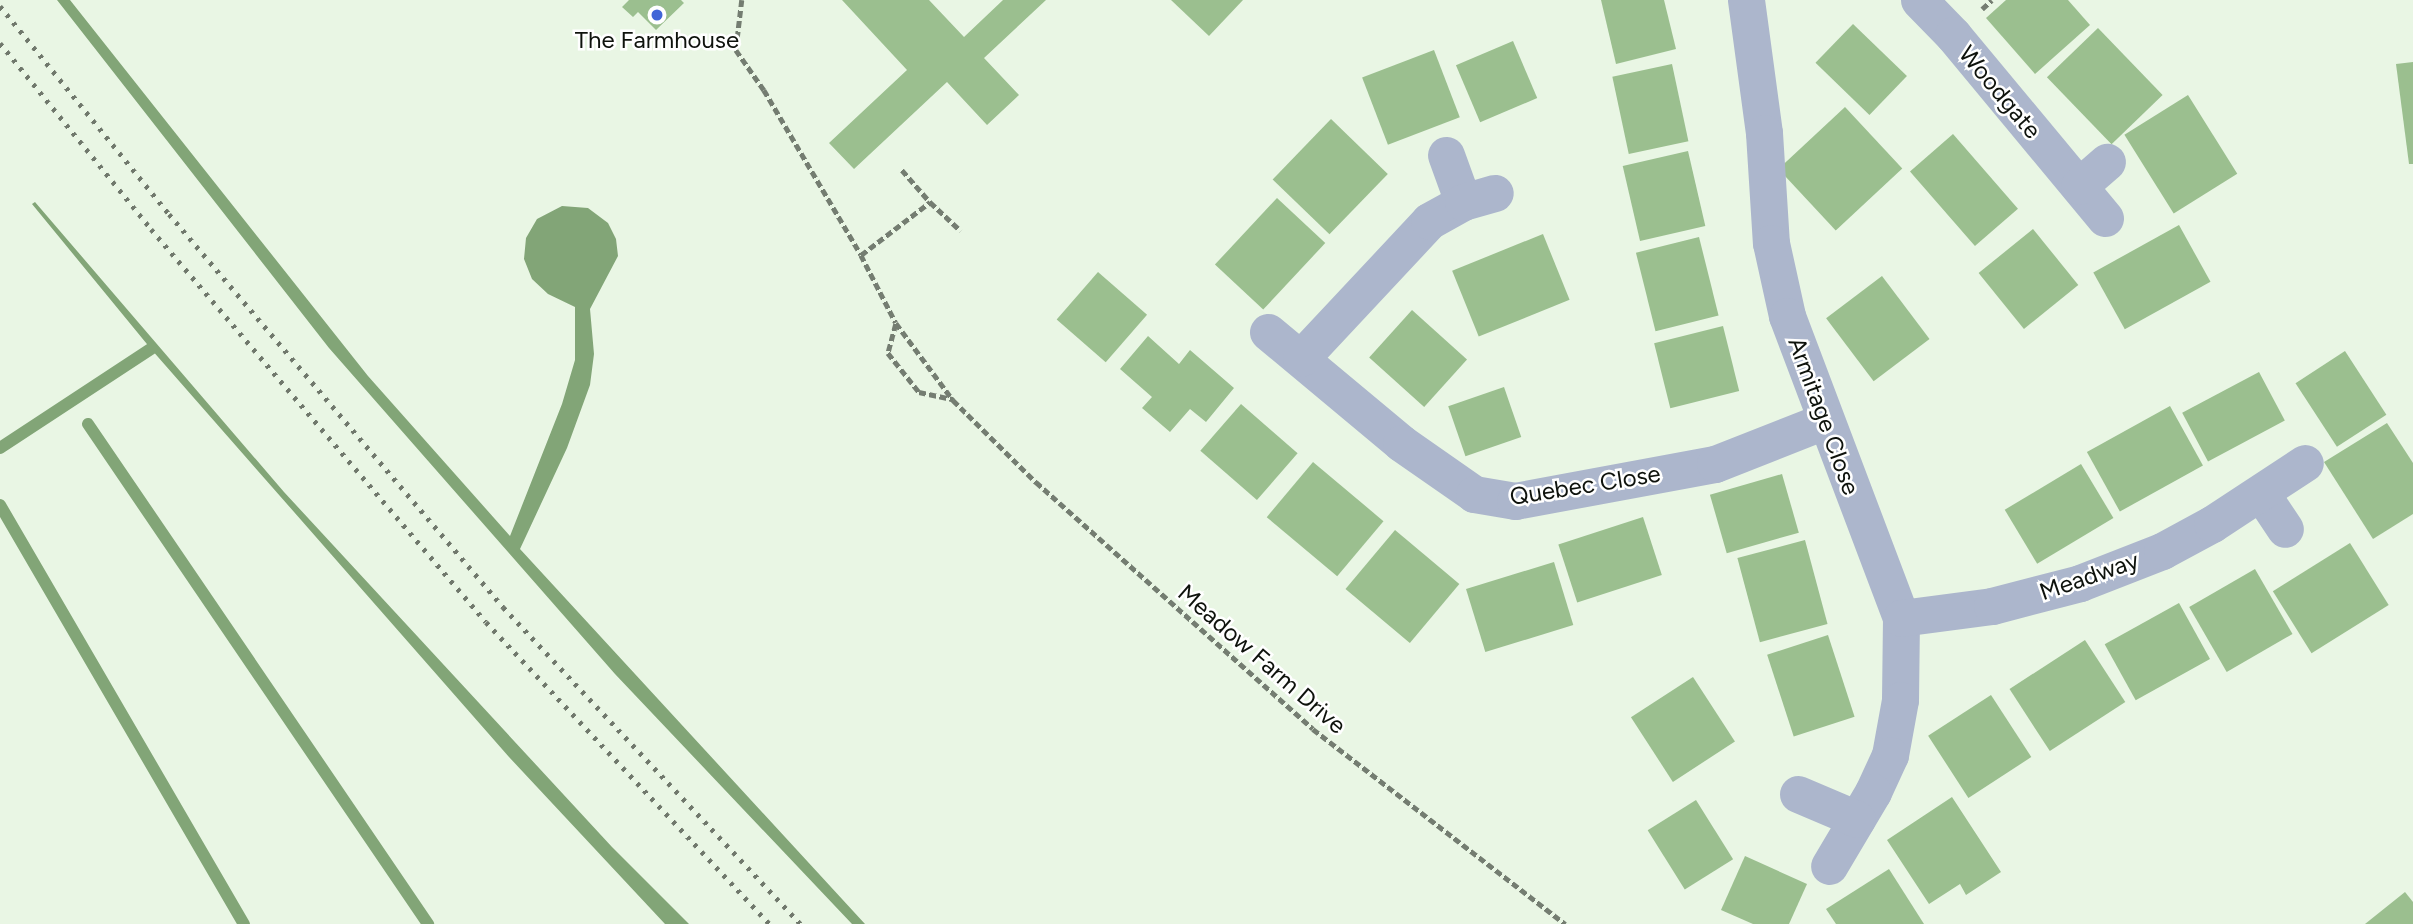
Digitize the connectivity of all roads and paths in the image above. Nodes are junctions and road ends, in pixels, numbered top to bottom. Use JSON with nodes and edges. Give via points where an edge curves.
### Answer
{"nodes":[{"id":1,"x":742,"y":0,"type":"edge"},
{"id":2,"x":1746,"y":0,"type":"edge"},
{"id":3,"x":1919,"y":0,"type":"edge"},
{"id":4,"x":1446,"y":155,"type":"dead end"},
{"id":5,"x":2107,"y":162,"type":"dead end"},
{"id":6,"x":902,"y":170,"type":"dead end"},
{"id":7,"x":2079,"y":186,"type":"junction"},
{"id":8,"x":930,"y":202,"type":"junction"},
{"id":9,"x":2105,"y":218,"type":"dead end"},
{"id":10,"x":961,"y":231,"type":"dead end"},
{"id":11,"x":862,"y":256,"type":"junction"},
{"id":12,"x":896,"y":323,"type":"junction"},
{"id":13,"x":1268,"y":332,"type":"dead end"},
{"id":14,"x":1301,"y":358,"type":"junction"},
{"id":15,"x":954,"y":400,"type":"junction"},
{"id":16,"x":1824,"y":421,"type":"junction"},
{"id":17,"x":2305,"y":463,"type":"dead end"},
{"id":18,"x":2261,"y":492,"type":"junction"},
{"id":19,"x":2285,"y":529,"type":"dead end"},
{"id":20,"x":1901,"y":618,"type":"junction"},
{"id":21,"x":1798,"y":794,"type":"dead end"},
{"id":22,"x":1857,"y":819,"type":"junction"},
{"id":23,"x":1829,"y":866,"type":"dead end"},
{"id":24,"x":1565,"y":924,"type":"edge"}],
"edges":[{"from":1,"to":11,"type":"path","name":"Meadow Farm Drive","via":[[736,50]]},
{"from":2,"to":16,"type":"street","name":"Armitage Close","via":[[1764,133],[1770,243],[1787,316]]},
{"from":3,"to":7,"type":"street","name":"Woodgate"},
{"from":4,"to":14,"type":"street","via":[[1479,197],[1429,222]]},
{"from":5,"to":7,"type":"street"},
{"from":6,"to":8,"type":"path"},
{"from":7,"to":9,"type":"street","name":"Woodgate"},
{"from":8,"to":10,"type":"path"},
{"from":8,"to":11,"type":"path"},
{"from":11,"to":12,"type":"path","name":"Meadow Farm Drive"},
{"from":12,"to":15,"type":"path","name":"Meadow Farm Drive"},
{"from":12,"to":15,"type":"path","via":[[888,353],[919,392]]},
{"from":13,"to":14,"type":"street","name":"Quebec Close"},
{"from":14,"to":16,"type":"street","name":"Quebec Close","via":[[1401,443],[1474,494],[1515,501],[1715,464]]},
{"from":15,"to":24,"type":"path","name":"Meadow Farm Drive","via":[[1036,482],[1313,729]]},
{"from":16,"to":20,"type":"street","name":"Armitage Close"},
{"from":17,"to":18,"type":"street","name":"Meadway"},
{"from":18,"to":19,"type":"street"},
{"from":18,"to":20,"type":"street","name":"Meadway","via":[[2162,551],[2080,583],[1992,606]]},
{"from":20,"to":22,"type":"street","name":"Armitage Close","via":[[1900,700],[1890,755]]},
{"from":21,"to":22,"type":"street"},
{"from":22,"to":23,"type":"street","name":"Armitage Close"}]}
